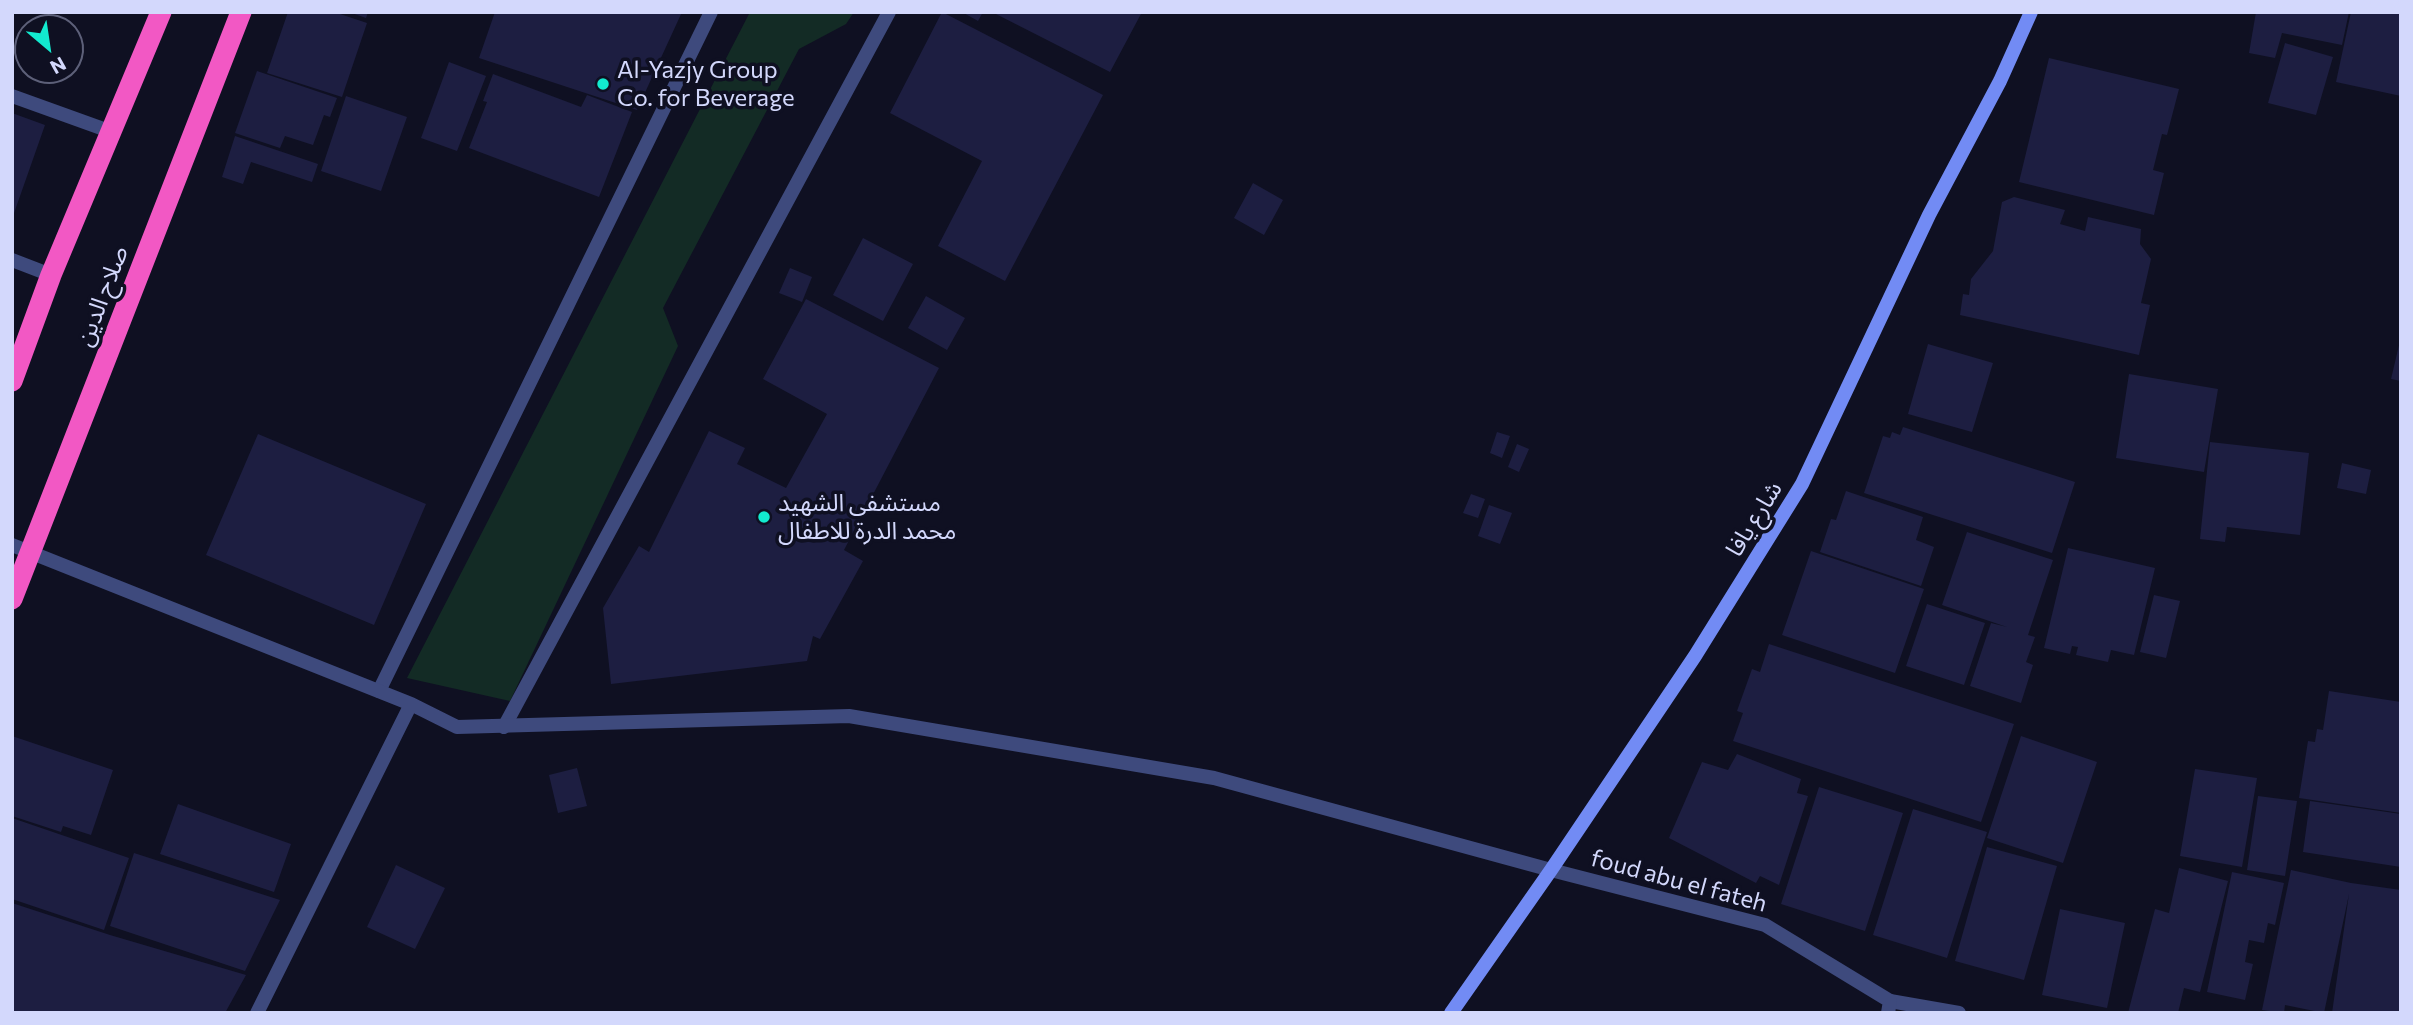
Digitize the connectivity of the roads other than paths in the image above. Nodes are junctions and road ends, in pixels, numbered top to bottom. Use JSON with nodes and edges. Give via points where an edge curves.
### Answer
{"nodes":[{"id":1,"x":160,"y":12,"type":"edge"},
{"id":2,"x":241,"y":12,"type":"edge"},
{"id":3,"x":711,"y":12,"type":"edge"},
{"id":4,"x":889,"y":12,"type":"edge"},
{"id":5,"x":2031,"y":12,"type":"edge"},
{"id":6,"x":12,"y":96,"type":"edge"},
{"id":7,"x":112,"y":132,"type":"junction"},
{"id":8,"x":12,"y":260,"type":"edge"},
{"id":9,"x":51,"y":275,"type":"junction"},
{"id":10,"x":12,"y":381,"type":"edge"},
{"id":11,"x":21,"y":548,"type":"edge"},
{"id":12,"x":12,"y":598,"type":"edge"},
{"id":13,"x":379,"y":691,"type":"junction"},
{"id":14,"x":411,"y":704,"type":"junction"},
{"id":15,"x":504,"y":727,"type":"junction"},
{"id":16,"x":1551,"y":870,"type":"junction"},
{"id":17,"x":1889,"y":1007,"type":"edge"},
{"id":18,"x":257,"y":1013,"type":"edge"},
{"id":19,"x":1451,"y":1013,"type":"edge"},
{"id":20,"x":1959,"y":1013,"type":"edge"}],
"edges":[{"from":1,"to":7,"type":"highway"},
{"from":2,"to":11,"type":"highway","name":"صلاح الدين"},
{"from":3,"to":13,"type":"street"},
{"from":4,"to":15,"type":"street"},
{"from":5,"to":16,"type":"street","name":"شارع يافا","via":[[1802,485],[1695,656]]},
{"from":6,"to":7,"type":"street"},
{"from":7,"to":9,"type":"highway"},
{"from":8,"to":9,"type":"street"},
{"from":9,"to":10,"type":"highway"},
{"from":11,"to":12,"type":"highway","name":"صلاح الدين"},
{"from":11,"to":13,"type":"street","name":"foud abu el fateh"},
{"from":13,"to":14,"type":"street","name":"foud abu el fateh"},
{"from":14,"to":15,"type":"street","name":"foud abu el fateh","via":[[457,727]]},
{"from":14,"to":18,"type":"street"},
{"from":15,"to":16,"type":"street","name":"foud abu el fateh","via":[[849,716],[1214,778]]},
{"from":16,"to":17,"type":"street","name":"foud abu el fateh","via":[[1765,925]]},
{"from":16,"to":19,"type":"street","name":"شارع يافا"},
{"from":17,"to":20,"type":"street"}]}
